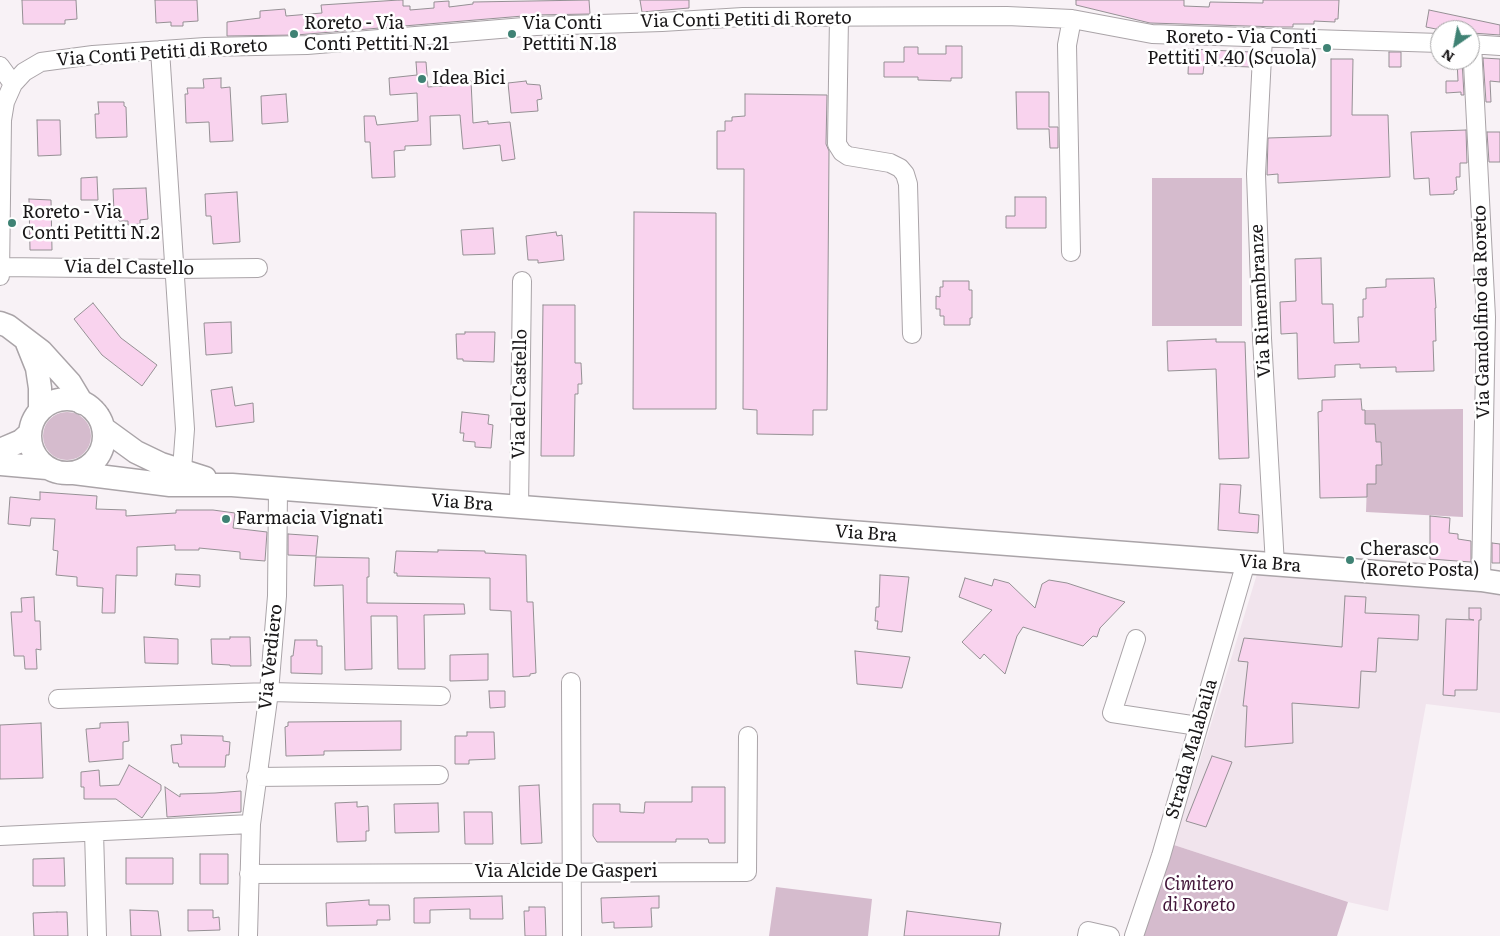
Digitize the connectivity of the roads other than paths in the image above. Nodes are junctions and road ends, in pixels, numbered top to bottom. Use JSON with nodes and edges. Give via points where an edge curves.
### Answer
{"nodes":[{"id":1,"x":839,"y":17,"type":"junction"},
{"id":2,"x":1072,"y":18,"type":"junction"},
{"id":3,"x":1263,"y":37,"type":"junction"},
{"id":4,"x":1430,"y":43,"type":"edge"},
{"id":5,"x":1480,"y":45,"type":"edge"},
{"id":6,"x":1500,"y":46,"type":"edge"},
{"id":7,"x":160,"y":50,"type":"junction"},
{"id":8,"x":0,"y":66,"type":"edge"},
{"id":9,"x":1473,"y":70,"type":"edge"},
{"id":10,"x":13,"y":84,"type":"junction"},
{"id":11,"x":1,"y":162,"type":"edge"},
{"id":12,"x":1071,"y":252,"type":"dead end"},
{"id":13,"x":258,"y":268,"type":"dead end"},
{"id":14,"x":174,"y":270,"type":"junction"},
{"id":15,"x":0,"y":271,"type":"edge"},
{"id":16,"x":522,"y":280,"type":"dead end"},
{"id":17,"x":1493,"y":317,"type":"edge"},
{"id":18,"x":0,"y":323,"type":"edge"},
{"id":19,"x":912,"y":334,"type":"dead end"},
{"id":20,"x":27,"y":342,"type":"junction"},
{"id":21,"x":91,"y":402,"type":"junction"},
{"id":22,"x":40,"y":410,"type":"junction"},
{"id":23,"x":108,"y":422,"type":"junction"},
{"id":24,"x":30,"y":433,"type":"junction"},
{"id":25,"x":0,"y":450,"type":"edge"},
{"id":26,"x":0,"y":464,"type":"edge"},
{"id":27,"x":47,"y":468,"type":"junction"},
{"id":28,"x":74,"y":472,"type":"junction"},
{"id":29,"x":181,"y":478,"type":"junction"},
{"id":30,"x":278,"y":489,"type":"junction"},
{"id":31,"x":519,"y":508,"type":"junction"},
{"id":32,"x":1246,"y":562,"type":"junction"},
{"id":33,"x":1275,"y":565,"type":"junction"},
{"id":34,"x":1490,"y":581,"type":"edge"},
{"id":35,"x":1136,"y":639,"type":"dead end"},
{"id":36,"x":571,"y":682,"type":"dead end"},
{"id":37,"x":269,"y":692,"type":"junction"},
{"id":38,"x":441,"y":696,"type":"dead end"},
{"id":39,"x":58,"y":699,"type":"dead end"},
{"id":40,"x":1198,"y":726,"type":"junction"},
{"id":41,"x":748,"y":736,"type":"dead end"},
{"id":42,"x":439,"y":775,"type":"dead end"},
{"id":43,"x":256,"y":777,"type":"junction"},
{"id":44,"x":251,"y":824,"type":"junction"},
{"id":45,"x":94,"y":832,"type":"junction"},
{"id":46,"x":0,"y":836,"type":"edge"},
{"id":47,"x":572,"y":872,"type":"junction"},
{"id":48,"x":249,"y":874,"type":"junction"},
{"id":49,"x":96,"y":936,"type":"edge"},
{"id":50,"x":248,"y":936,"type":"edge"},
{"id":51,"x":572,"y":936,"type":"edge"},
{"id":52,"x":1087,"y":936,"type":"edge"},
{"id":53,"x":1110,"y":936,"type":"edge"},
{"id":54,"x":1134,"y":936,"type":"edge"}],
"edges":[{"from":1,"to":2,"type":"street","name":"Via Conti Petiti di Roreto"},
{"from":1,"to":7,"type":"street","name":"Via Conti Petiti di Roreto","via":[[743,17],[536,26],[306,45]]},
{"from":1,"to":19,"type":"street","via":[[837,144],[848,156],[890,163],[905,174],[908,184]]},
{"from":2,"to":3,"type":"street","name":"Via Conti Petiti di Roreto","via":[[1152,34]]},
{"from":2,"to":12,"type":"street","via":[[1067,45]]},
{"from":3,"to":4,"type":"street","name":"Via Conti Petiti di Roreto"},
{"from":3,"to":33,"type":"street","name":"Via Rimembranze","via":[[1256,174]]},
{"from":5,"to":6,"type":"street"},
{"from":7,"to":10,"type":"street","name":"Via Conti Petiti di Roreto","via":[[41,62],[24,72]]},
{"from":7,"to":14,"type":"street"},
{"from":8,"to":10,"type":"street"},
{"from":9,"to":17,"type":"street","name":"Via Gandolfino da Roreto"},
{"from":10,"to":11,"type":"street","name":"Via Conti Petiti di Roreto","via":[[2,120]]},
{"from":11,"to":15,"type":"street","name":"Via Conti Petiti di Roreto"},
{"from":13,"to":14,"type":"street","name":"Via del Castello"},
{"from":14,"to":15,"type":"street","name":"Via del Castello"},
{"from":14,"to":29,"type":"street","via":[[185,429]]},
{"from":16,"to":31,"type":"street","name":"Via del Castello"},
{"from":17,"to":34,"type":"street","name":"Via Gandolfino da Roreto"},
{"from":18,"to":20,"type":"main road","name":"Via Bra"},
{"from":20,"to":21,"type":"main road","name":"Via Bra","via":[[41,351]]},
{"from":20,"to":22,"type":"main road","via":[[37,368]]},
{"from":21,"to":22,"type":"main road","via":[[60,400]]},
{"from":21,"to":23,"type":"main road","name":"Via Bra","via":[[91,409]]},
{"from":22,"to":24,"type":"main road","via":[[32,421]]},
{"from":23,"to":28,"type":"main road","via":[[98,456],[85,468]]},
{"from":23,"to":29,"type":"main road","name":"Via Bra","via":[[136,452]]},
{"from":24,"to":25,"type":"main road"},
{"from":24,"to":27,"type":"main road","via":[[34,453]]},
{"from":26,"to":27,"type":"main road","name":"Via Bra"},
{"from":27,"to":28,"type":"main road","name":"Via Bra"},
{"from":28,"to":29,"type":"main road","name":"Via Bra","via":[[170,485]]},
{"from":29,"to":30,"type":"main road","name":"Via Bra"},
{"from":30,"to":31,"type":"main road","name":"Via Bra"},
{"from":30,"to":37,"type":"street","name":"Via Verdiero","via":[[277,596]]},
{"from":31,"to":32,"type":"main road","name":"Via Bra"},
{"from":32,"to":33,"type":"main road","name":"Via Bra"},
{"from":32,"to":40,"type":"street","name":"Strada Malabaila"},
{"from":33,"to":34,"type":"main road","name":"Via Bra"},
{"from":35,"to":40,"type":"street","via":[[1112,713]]},
{"from":36,"to":47,"type":"street"},
{"from":37,"to":38,"type":"street"},
{"from":37,"to":39,"type":"street"},
{"from":37,"to":43,"type":"street","name":"Via Verdiero"},
{"from":40,"to":54,"type":"street","name":"Strada Malabaila","via":[[1161,856]]},
{"from":41,"to":47,"type":"street","name":"Via Alcide De Gasperi","via":[[747,872]]},
{"from":42,"to":43,"type":"street"},
{"from":43,"to":44,"type":"street","name":"Via Verdiero"},
{"from":44,"to":45,"type":"street"},
{"from":44,"to":48,"type":"street","name":"Via Verdiero"},
{"from":45,"to":46,"type":"street"},
{"from":45,"to":49,"type":"street"},
{"from":47,"to":48,"type":"street","name":"Via Alcide De Gasperi"},
{"from":47,"to":51,"type":"street"},
{"from":48,"to":50,"type":"street","name":"Via Verdiero"},
{"from":52,"to":53,"type":"street","via":[[1088,932]]}]}
